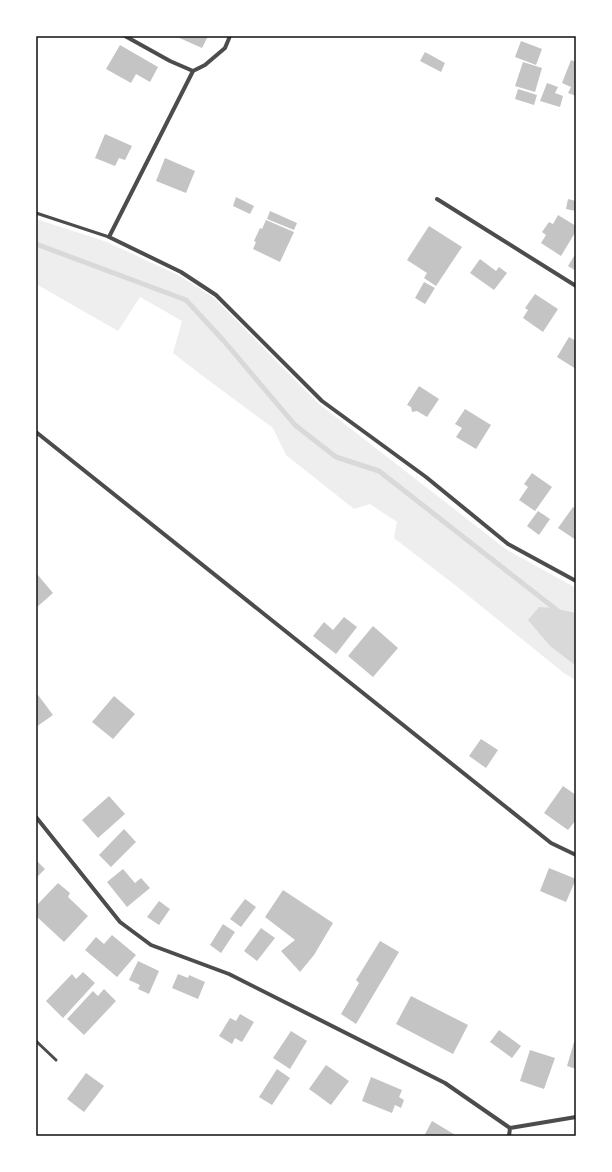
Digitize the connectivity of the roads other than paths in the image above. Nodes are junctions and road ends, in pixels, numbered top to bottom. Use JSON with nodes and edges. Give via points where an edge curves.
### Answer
{"nodes":[{"id":1,"x":125,"y":36,"type":"edge"},
{"id":2,"x":230,"y":36,"type":"edge"},
{"id":3,"x":193,"y":71,"type":"junction"},
{"id":4,"x":437,"y":199,"type":"dead end"},
{"id":5,"x":36,"y":213,"type":"edge"},
{"id":6,"x":109,"y":237,"type":"junction"},
{"id":7,"x":576,"y":286,"type":"edge"},
{"id":8,"x":36,"y":432,"type":"edge"},
{"id":9,"x":576,"y":581,"type":"edge"},
{"id":10,"x":36,"y":817,"type":"edge"},
{"id":11,"x":576,"y":855,"type":"edge"},
{"id":12,"x":36,"y":1041,"type":"edge"},
{"id":13,"x":56,"y":1060,"type":"dead end"},
{"id":14,"x":576,"y":1117,"type":"edge"},
{"id":15,"x":510,"y":1128,"type":"junction"},
{"id":16,"x":509,"y":1136,"type":"edge"}],
"edges":[{"from":1,"to":3,"type":"street"},
{"from":2,"to":3,"type":"street","via":[[225,48],[205,65]]},
{"from":3,"to":6,"type":"street"},
{"from":4,"to":7,"type":"street"},
{"from":5,"to":6,"type":"lane"},
{"from":6,"to":9,"type":"street","via":[[181,272],[216,295],[322,401],[426,477],[508,544]]},
{"from":8,"to":11,"type":"street","via":[[550,843]]},
{"from":10,"to":15,"type":"street","via":[[120,922],[151,945],[229,974],[445,1083]]},
{"from":12,"to":13,"type":"lane"},
{"from":14,"to":15,"type":"street"},
{"from":15,"to":16,"type":"street"}]}
